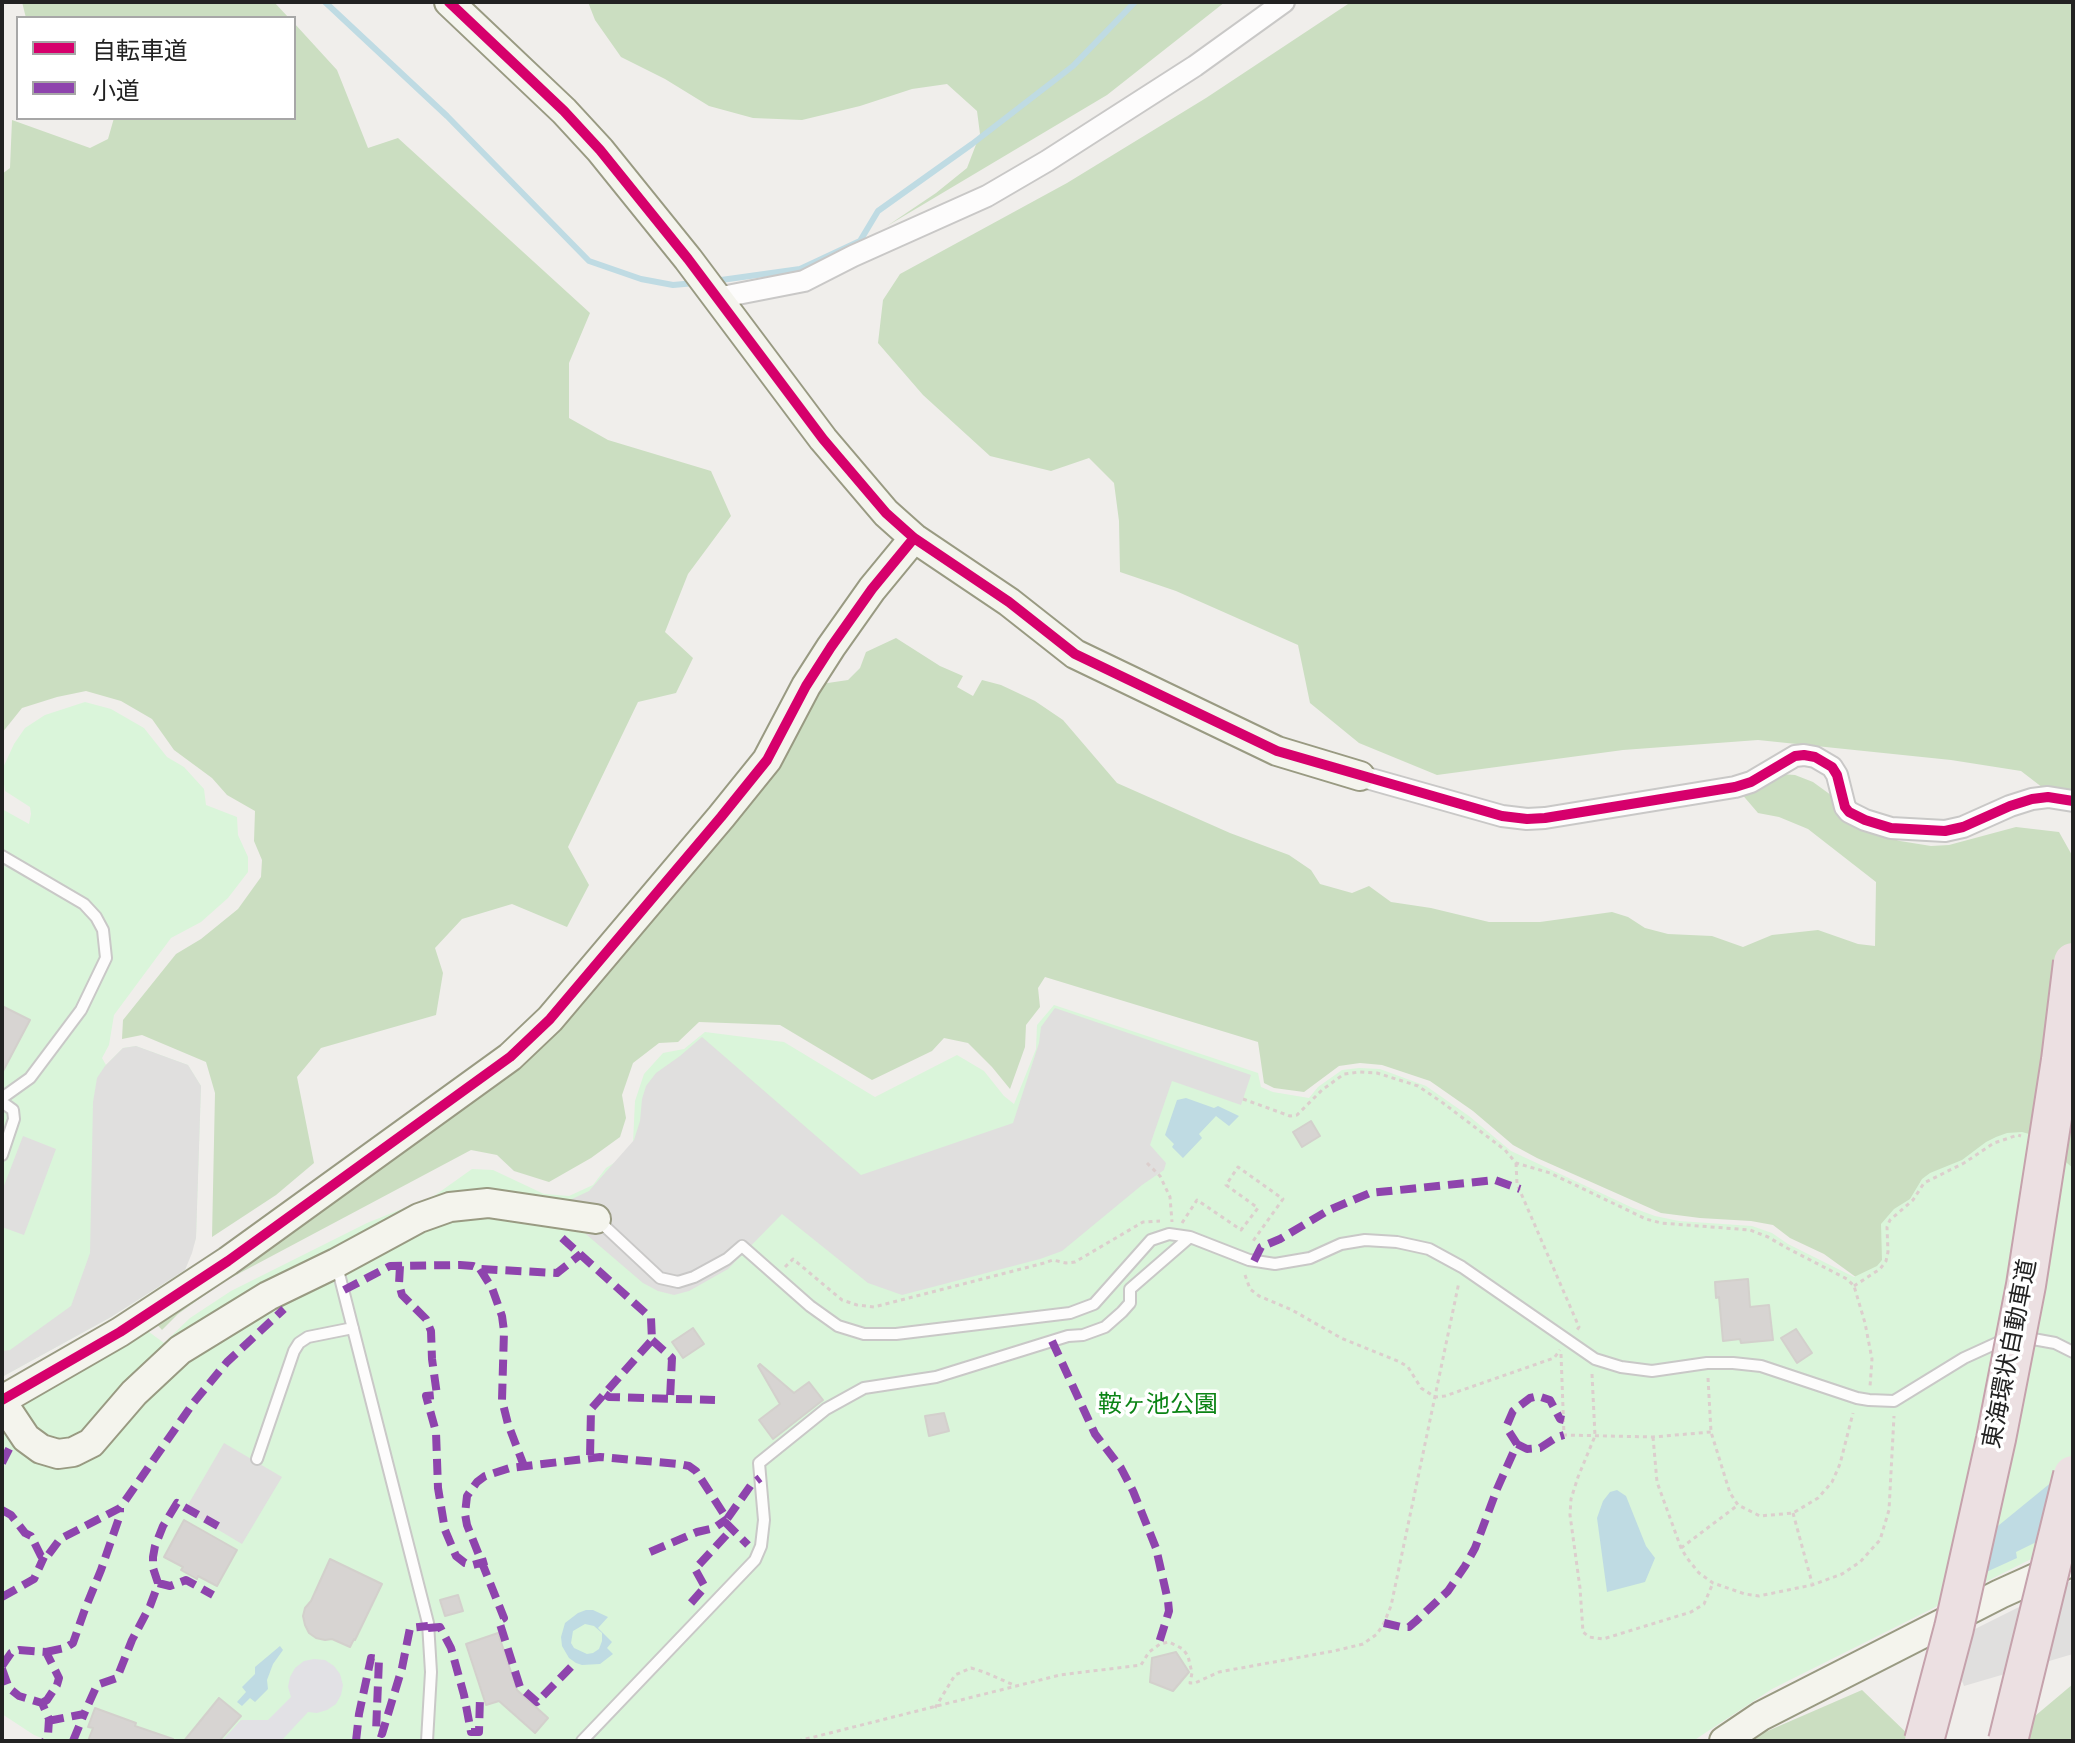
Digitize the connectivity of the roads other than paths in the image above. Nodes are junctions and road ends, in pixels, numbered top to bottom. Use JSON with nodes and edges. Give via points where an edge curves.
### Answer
{"nodes":[{"id":1,"x":449,"y":2,"type":"edge"},
{"id":2,"x":1284,"y":2,"type":"edge"},
{"id":3,"x":708,"y":287,"type":"junction"},
{"id":4,"x":914,"y":538,"type":"junction"},
{"id":5,"x":1360,"y":776,"type":"joint"},
{"id":6,"x":2073,"y":801,"type":"edge"},
{"id":7,"x":2,"y":856,"type":"edge"},
{"id":8,"x":2073,"y":962,"type":"edge"},
{"id":9,"x":2,"y":1100,"type":"edge"},
{"id":10,"x":2,"y":1155,"type":"edge"},
{"id":11,"x":596,"y":1219,"type":"joint"},
{"id":12,"x":1190,"y":1237,"type":"junction"},
{"id":13,"x":336,"y":1263,"type":"junction"},
{"id":14,"x":353,"y":1328,"type":"junction"},
{"id":15,"x":2073,"y":1352,"type":"edge"},
{"id":16,"x":2,"y":1401,"type":"edge"},
{"id":17,"x":257,"y":1459,"type":"dead end"},
{"id":18,"x":2073,"y":1475,"type":"edge"},
{"id":19,"x":2073,"y":1561,"type":"edge"},
{"id":20,"x":427,"y":1741,"type":"edge"},
{"id":21,"x":582,"y":1741,"type":"edge"},
{"id":22,"x":1724,"y":1741,"type":"edge"},
{"id":23,"x":1924,"y":1741,"type":"edge"},
{"id":24,"x":2008,"y":1741,"type":"edge"}],
"edges":[{"from":1,"to":3,"type":"street","via":[[600,150]]},
{"from":2,"to":3,"type":"street","via":[[1195,66],[987,196],[804,281]]},
{"from":3,"to":4,"type":"street","via":[[823,439]]},
{"from":4,"to":5,"type":"street","via":[[1075,654],[1277,751]]},
{"from":4,"to":16,"type":"street","via":[[831,647],[767,760],[510,1057],[228,1261]]},
{"from":5,"to":6,"type":"street","via":[[1527,819],[1735,787],[1804,755],[1832,767],[1849,812],[1891,828],[1945,831],[2032,799]]},
{"from":7,"to":9,"type":"lane","via":[[84,904],[103,930],[106,958],[81,1010],[30,1078]]},
{"from":8,"to":23,"type":"highway","name":"東海環状自動車道","bridge":true,"via":[[2026,1285],[1996,1439]]},
{"from":9,"to":10,"type":"lane","via":[[14,1119]]},
{"from":11,"to":12,"type":"lane","via":[[660,1278],[678,1282],[742,1246],[810,1306],[838,1326],[864,1334],[1070,1313],[1094,1304],[1151,1240],[1172,1234]]},
{"from":11,"to":13,"type":"street","via":[[488,1203],[450,1207]]},
{"from":12,"to":15,"type":"lane","via":[[1245,1259],[1275,1264],[1365,1240],[1429,1249],[1595,1359],[1652,1371],[1707,1363],[1761,1366],[1869,1400],[1894,1401],[1999,1342],[2033,1339]]},
{"from":12,"to":21,"type":"lane","via":[[1130,1289],[1130,1303],[1105,1327],[936,1377],[864,1388],[826,1409],[759,1463],[764,1520],[755,1560]]},
{"from":13,"to":14,"type":"lane"},
{"from":13,"to":16,"type":"street","via":[[268,1296],[180,1350],[91,1443],[73,1452],[41,1449],[26,1438]]},
{"from":14,"to":17,"type":"lane","via":[[299,1343]]},
{"from":14,"to":20,"type":"lane","via":[[428,1623]]},
{"from":18,"to":24,"type":"highway","bridge":true},
{"from":19,"to":22,"type":"street","via":[[1761,1716]]}]}
